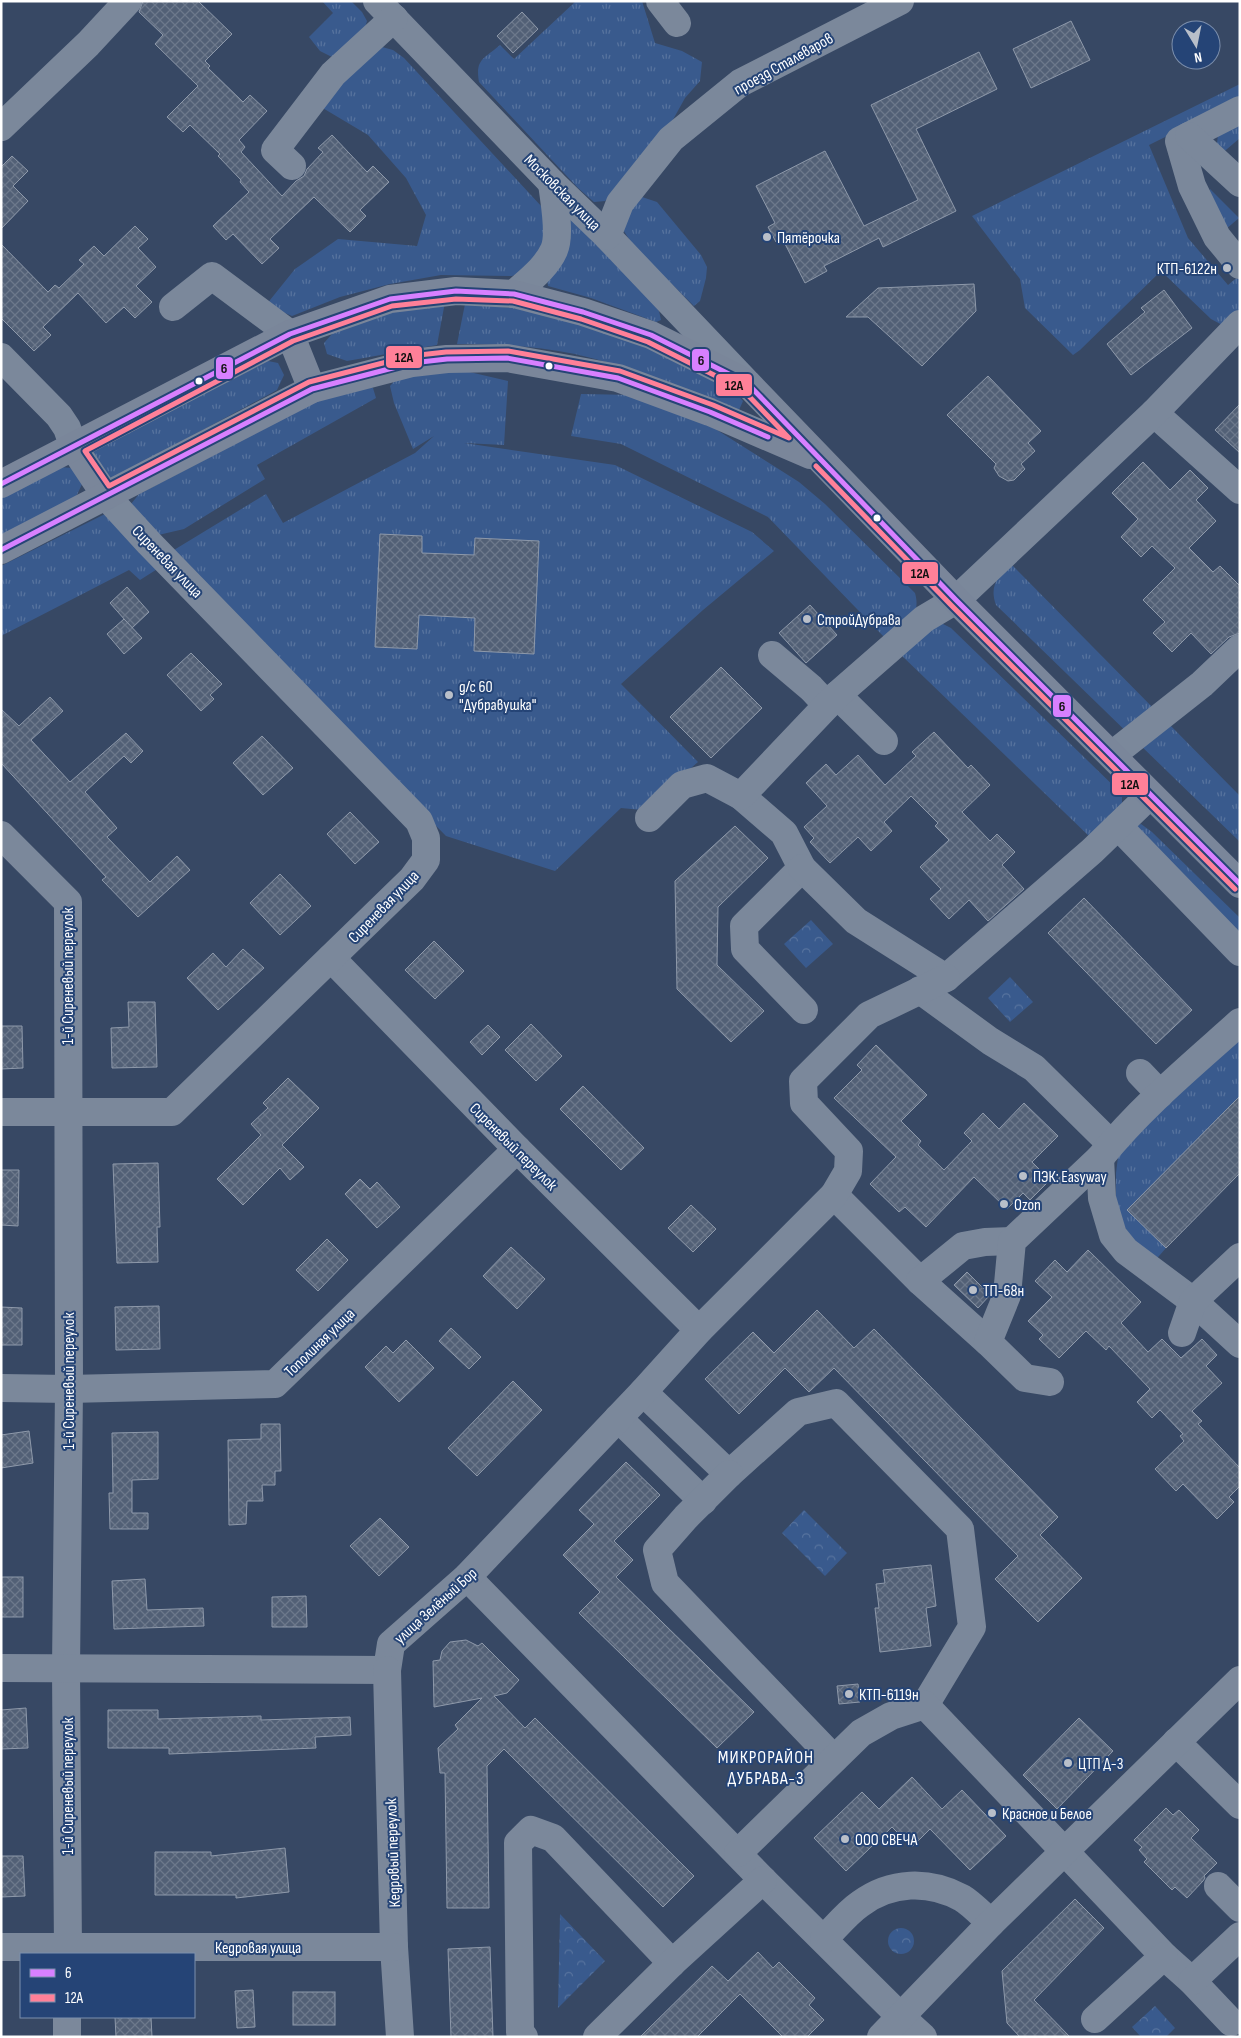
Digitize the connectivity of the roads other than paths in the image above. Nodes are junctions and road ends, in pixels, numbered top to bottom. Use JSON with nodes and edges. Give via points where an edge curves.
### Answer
{"nodes":[{"id":1,"x":128,"y":1,"type":"edge"},
{"id":2,"x":660,"y":1,"type":"edge"},
{"id":3,"x":900,"y":1,"type":"edge"},
{"id":4,"x":386,"y":9,"type":"edge"},
{"id":5,"x":677,"y":23,"type":"dead end"},
{"id":6,"x":1240,"y":110,"type":"edge"},
{"id":7,"x":1,"y":127,"type":"edge"},
{"id":8,"x":1189,"y":136,"type":"junction"},
{"id":9,"x":292,"y":166,"type":"dead end"},
{"id":10,"x":552,"y":183,"type":"junction"},
{"id":11,"x":1240,"y":184,"type":"edge"},
{"id":12,"x":607,"y":236,"type":"junction"},
{"id":13,"x":1240,"y":265,"type":"edge"},
{"id":14,"x":514,"y":294,"type":"junction"},
{"id":15,"x":173,"y":308,"type":"dead end"},
{"id":16,"x":1240,"y":324,"type":"edge"},
{"id":17,"x":290,"y":334,"type":"junction"},
{"id":18,"x":1,"y":357,"type":"edge"},
{"id":19,"x":747,"y":383,"type":"junction"},
{"id":20,"x":312,"y":389,"type":"junction"},
{"id":21,"x":1154,"y":413,"type":"junction"},
{"id":22,"x":74,"y":448,"type":"junction"},
{"id":23,"x":822,"y":460,"type":"junction"},
{"id":24,"x":1,"y":484,"type":"edge"},
{"id":25,"x":1240,"y":490,"type":"edge"},
{"id":26,"x":106,"y":496,"type":"junction"},
{"id":27,"x":1,"y":550,"type":"edge"},
{"id":28,"x":956,"y":600,"type":"junction"},
{"id":29,"x":1240,"y":648,"type":"edge"},
{"id":30,"x":772,"y":655,"type":"dead end"},
{"id":31,"x":832,"y":700,"type":"junction"},
{"id":32,"x":884,"y":741,"type":"dead end"},
{"id":33,"x":1112,"y":755,"type":"junction"},
{"id":34,"x":1150,"y":794,"type":"junction"},
{"id":35,"x":741,"y":796,"type":"junction"},
{"id":36,"x":649,"y":818,"type":"dead end"},
{"id":37,"x":1118,"y":826,"type":"junction"},
{"id":38,"x":1,"y":836,"type":"edge"},
{"id":39,"x":802,"y":868,"type":"junction"},
{"id":40,"x":1240,"y":884,"type":"edge"},
{"id":41,"x":1240,"y":952,"type":"edge"},
{"id":42,"x":331,"y":958,"type":"junction"},
{"id":43,"x":946,"y":978,"type":"junction"},
{"id":44,"x":920,"y":990,"type":"junction"},
{"id":45,"x":804,"y":1010,"type":"dead end"},
{"id":46,"x":1240,"y":1022,"type":"edge"},
{"id":47,"x":1140,"y":1072,"type":"dead end"},
{"id":48,"x":1160,"y":1094,"type":"junction"},
{"id":49,"x":1,"y":1112,"type":"edge"},
{"id":50,"x":68,"y":1112,"type":"junction"},
{"id":51,"x":517,"y":1150,"type":"junction"},
{"id":52,"x":1106,"y":1151,"type":"junction"},
{"id":53,"x":834,"y":1195,"type":"junction"},
{"id":54,"x":1012,"y":1241,"type":"junction"},
{"id":55,"x":1240,"y":1258,"type":"edge"},
{"id":56,"x":920,"y":1281,"type":"junction"},
{"id":57,"x":1193,"y":1301,"type":"junction"},
{"id":58,"x":699,"y":1330,"type":"junction"},
{"id":59,"x":1182,"y":1332,"type":"dead end"},
{"id":60,"x":988,"y":1342,"type":"junction"},
{"id":61,"x":1240,"y":1344,"type":"edge"},
{"id":62,"x":1050,"y":1382,"type":"dead end"},
{"id":63,"x":1,"y":1388,"type":"edge"},
{"id":64,"x":68,"y":1389,"type":"junction"},
{"id":65,"x":644,"y":1392,"type":"junction"},
{"id":66,"x":618,"y":1418,"type":"junction"},
{"id":67,"x":729,"y":1474,"type":"junction"},
{"id":68,"x":703,"y":1501,"type":"junction"},
{"id":69,"x":467,"y":1577,"type":"junction"},
{"id":70,"x":1,"y":1668,"type":"edge"},
{"id":71,"x":66,"y":1669,"type":"junction"},
{"id":72,"x":387,"y":1670,"type":"junction"},
{"id":73,"x":1240,"y":1680,"type":"edge"},
{"id":74,"x":925,"y":1705,"type":"junction"},
{"id":75,"x":1176,"y":1742,"type":"junction"},
{"id":76,"x":834,"y":1759,"type":"junction"},
{"id":77,"x":1240,"y":1805,"type":"edge"},
{"id":78,"x":1065,"y":1851,"type":"junction"},
{"id":79,"x":738,"y":1854,"type":"junction"},
{"id":80,"x":763,"y":1880,"type":"junction"},
{"id":81,"x":1218,"y":1886,"type":"dead end"},
{"id":82,"x":1240,"y":1908,"type":"edge"},
{"id":83,"x":991,"y":1923,"type":"junction"},
{"id":84,"x":1240,"y":1936,"type":"edge"},
{"id":85,"x":824,"y":1939,"type":"junction"},
{"id":86,"x":1,"y":1946,"type":"edge"},
{"id":87,"x":394,"y":1947,"type":"junction"},
{"id":88,"x":68,"y":1950,"type":"edge"},
{"id":89,"x":1164,"y":1956,"type":"junction"},
{"id":90,"x":672,"y":1963,"type":"junction"},
{"id":91,"x":1192,"y":1981,"type":"junction"},
{"id":92,"x":901,"y":2017,"type":"junction"},
{"id":93,"x":67,"y":2018,"type":"edge"},
{"id":94,"x":1095,"y":2019,"type":"dead end"},
{"id":95,"x":1228,"y":2024,"type":"edge"},
{"id":96,"x":67,"y":2037,"type":"edge"},
{"id":97,"x":400,"y":2037,"type":"edge"},
{"id":98,"x":524,"y":2037,"type":"edge"},
{"id":99,"x":597,"y":2037,"type":"edge"},
{"id":100,"x":880,"y":2037,"type":"edge"},
{"id":101,"x":923,"y":2037,"type":"edge"}],
"edges":[{"from":1,"to":7,"type":"street"},
{"from":2,"to":5,"type":"street"},
{"from":3,"to":12,"type":"street","name":"проезд Сталеваров","via":[[740,83],[671,139],[620,203]]},
{"from":4,"to":9,"type":"street","via":[[275,150]]},
{"from":4,"to":10,"type":"street","name":"Московская улица"},
{"from":6,"to":8,"type":"street"},
{"from":8,"to":11,"type":"street"},
{"from":8,"to":13,"type":"street","via":[[1179,142],[1192,186],[1217,237]]},
{"from":10,"to":12,"type":"street","name":"Московская улица"},
{"from":10,"to":14,"type":"street","via":[[556,231],[554,249],[540,271]]},
{"from":12,"to":19,"type":"street","name":"Московская улица"},
{"from":14,"to":17,"type":"main road","via":[[456,290],[390,299]]},
{"from":14,"to":19,"type":"main road","via":[[583,312],[651,335]]},
{"from":15,"to":17,"type":"street","via":[[212,276]]},
{"from":16,"to":21,"type":"street"},
{"from":17,"to":20,"type":"main road"},
{"from":17,"to":22,"type":"main road"},
{"from":18,"to":22,"type":"street","via":[[59,416]]},
{"from":19,"to":23,"type":"main road"},
{"from":20,"to":23,"type":"main road","via":[[412,363],[507,358],[618,378],[710,412]]},
{"from":20,"to":26,"type":"main road"},
{"from":21,"to":25,"type":"street"},
{"from":21,"to":28,"type":"street"},
{"from":22,"to":24,"type":"main road"},
{"from":22,"to":26,"type":"main road"},
{"from":23,"to":28,"type":"main road"},
{"from":26,"to":27,"type":"main road"},
{"from":26,"to":42,"type":"street","name":"Сиреневая улица","via":[[419,821],[426,838],[426,860],[412,879]]},
{"from":28,"to":31,"type":"street","via":[[924,619]]},
{"from":28,"to":33,"type":"main road"},
{"from":29,"to":33,"type":"street","via":[[1202,684]]},
{"from":30,"to":31,"type":"street","via":[[811,688]]},
{"from":31,"to":32,"type":"street"},
{"from":31,"to":35,"type":"street"},
{"from":33,"to":34,"type":"main road"},
{"from":34,"to":37,"type":"street"},
{"from":34,"to":40,"type":"main road"},
{"from":35,"to":36,"type":"street","via":[[707,778],[682,785]]},
{"from":35,"to":39,"type":"street","via":[[784,833]]},
{"from":37,"to":41,"type":"street"},
{"from":37,"to":43,"type":"street"},
{"from":38,"to":50,"type":"street","name":"1-й Сиреневый переулок","via":[[68,902]]},
{"from":39,"to":43,"type":"street","via":[[856,920]]},
{"from":39,"to":45,"type":"street","via":[[744,926],[745,949]]},
{"from":42,"to":50,"type":"street","name":"Сиреневая улица","via":[[172,1112]]},
{"from":42,"to":51,"type":"street","name":"Сиреневый переулок"},
{"from":43,"to":44,"type":"street"},
{"from":44,"to":52,"type":"street","via":[[990,1041],[1034,1068]]},
{"from":44,"to":53,"type":"street","name":"улица Зелёный Бор","via":[[869,1015],[802,1081],[804,1103],[849,1151],[848,1171]]},
{"from":46,"to":48,"type":"street"},
{"from":47,"to":48,"type":"street"},
{"from":48,"to":52,"type":"street"},
{"from":49,"to":50,"type":"street","name":"Сиреневая улица"},
{"from":50,"to":64,"type":"street","name":"1-й Сиреневый переулок"},
{"from":51,"to":58,"type":"street","name":"Сиреневый переулок"},
{"from":51,"to":64,"type":"street","name":"Тополиная улица","via":[[275,1384]]},
{"from":52,"to":54,"type":"street"},
{"from":52,"to":57,"type":"street","via":[[1102,1198],[1113,1235],[1126,1250]]},
{"from":53,"to":56,"type":"street"},
{"from":53,"to":58,"type":"street","name":"улица Зелёный Бор"},
{"from":54,"to":56,"type":"street","via":[[963,1246]]},
{"from":54,"to":60,"type":"street","via":[[1007,1295]]},
{"from":55,"to":57,"type":"street"},
{"from":56,"to":60,"type":"street"},
{"from":57,"to":59,"type":"street"},
{"from":57,"to":61,"type":"street"},
{"from":58,"to":65,"type":"street","name":"улица Зелёный Бор"},
{"from":60,"to":62,"type":"street","via":[[1026,1378]]},
{"from":63,"to":64,"type":"street","name":"Тополиная улица"},
{"from":64,"to":71,"type":"street","name":"1-й Сиреневый переулок"},
{"from":65,"to":66,"type":"street","name":"улица Зелёный Бор"},
{"from":65,"to":67,"type":"street"},
{"from":66,"to":68,"type":"street"},
{"from":66,"to":69,"type":"street","name":"улица Зелёный Бор"},
{"from":67,"to":68,"type":"street"},
{"from":67,"to":74,"type":"street","via":[[798,1412],[836,1403],[960,1529],[972,1627]]},
{"from":68,"to":76,"type":"street","via":[[658,1550],[665,1582]]},
{"from":69,"to":72,"type":"street","name":"улица Зелёный Бор","via":[[391,1644]]},
{"from":69,"to":79,"type":"street"},
{"from":70,"to":71,"type":"street"},
{"from":71,"to":72,"type":"street"},
{"from":71,"to":88,"type":"street","name":"1-й Сиреневый переулок"},
{"from":72,"to":87,"type":"street","name":"Кедровый переулок"},
{"from":73,"to":75,"type":"street"},
{"from":74,"to":76,"type":"street","via":[[891,1716],[861,1733]]},
{"from":74,"to":78,"type":"street"},
{"from":75,"to":77,"type":"street"},
{"from":75,"to":78,"type":"street"},
{"from":76,"to":79,"type":"street"},
{"from":78,"to":83,"type":"street"},
{"from":78,"to":89,"type":"street"},
{"from":79,"to":80,"type":"street"},
{"from":80,"to":85,"type":"street"},
{"from":80,"to":90,"type":"street"},
{"from":81,"to":82,"type":"street"},
{"from":83,"to":85,"type":"street","via":[[963,1899],[938,1888],[908,1884],[886,1889],[860,1904]]},
{"from":83,"to":92,"type":"street"},
{"from":84,"to":91,"type":"street"},
{"from":85,"to":92,"type":"street"},
{"from":86,"to":88,"type":"street","name":"Кедровая улица"},
{"from":87,"to":88,"type":"street","name":"Кедровая улица"},
{"from":87,"to":97,"type":"street","name":"Кедровый переулок"},
{"from":89,"to":91,"type":"street"},
{"from":89,"to":94,"type":"street"},
{"from":90,"to":98,"type":"street","via":[[552,1838],[531,1830],[518,1843],[520,2032]]},
{"from":90,"to":99,"type":"street"},
{"from":91,"to":95,"type":"street"},
{"from":92,"to":100,"type":"street"},
{"from":92,"to":101,"type":"street"},
{"from":93,"to":96,"type":"street"}]}
